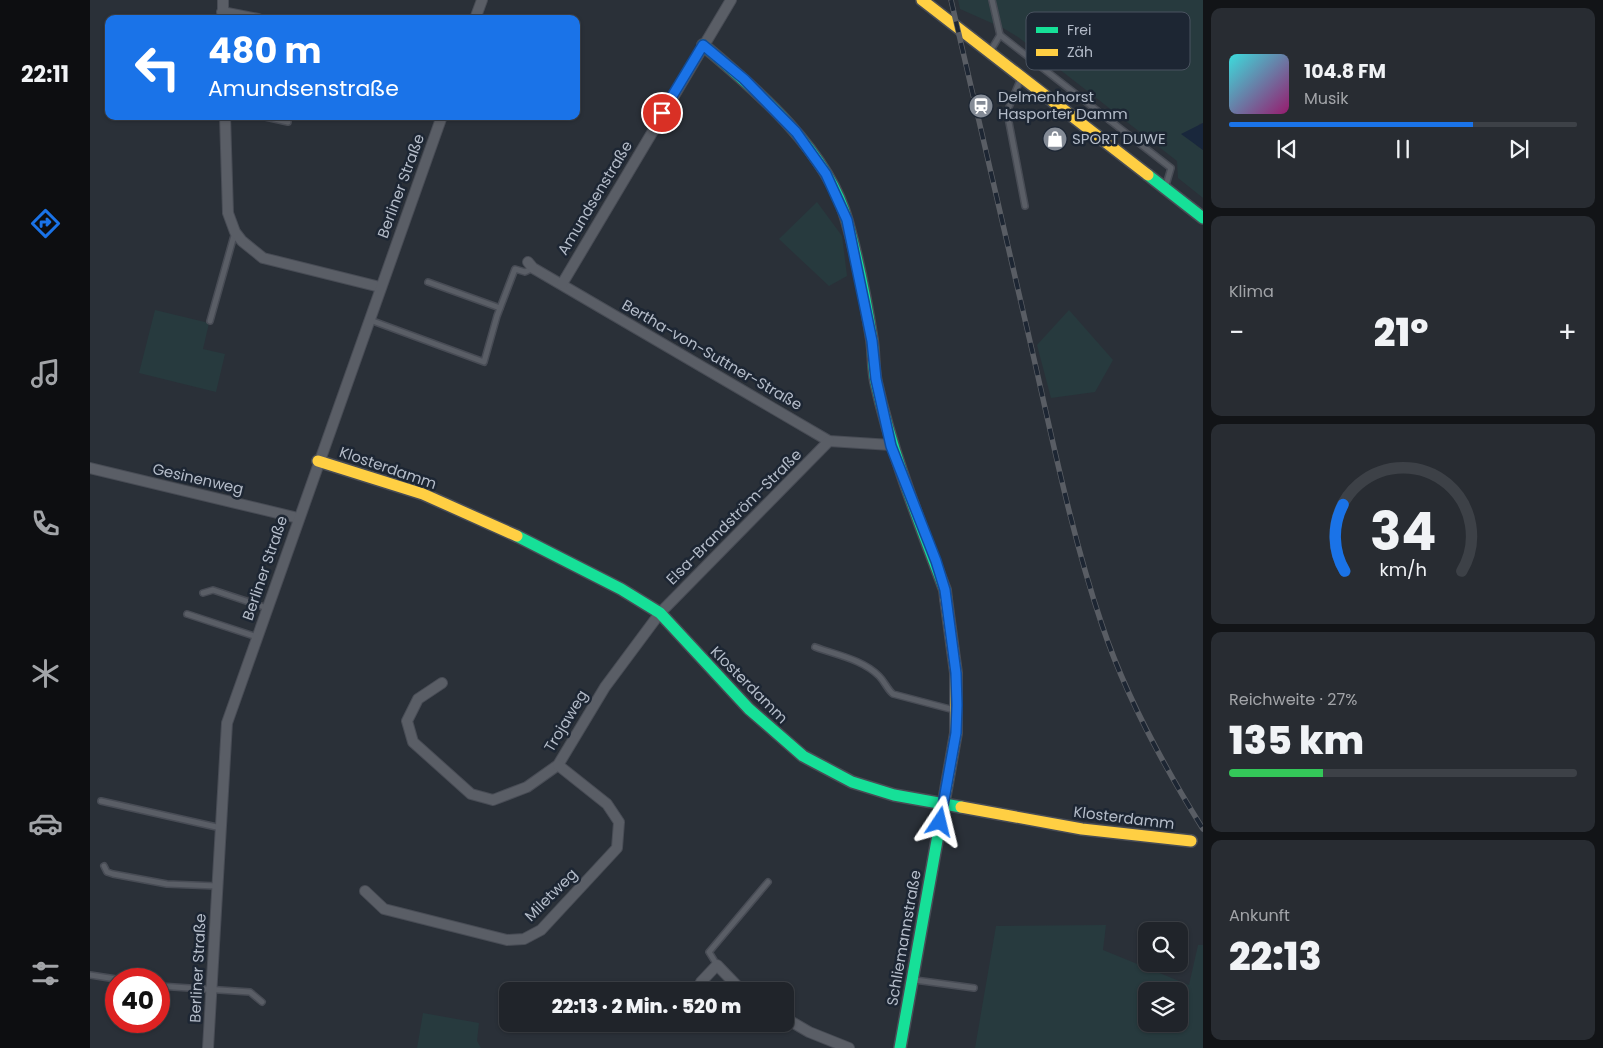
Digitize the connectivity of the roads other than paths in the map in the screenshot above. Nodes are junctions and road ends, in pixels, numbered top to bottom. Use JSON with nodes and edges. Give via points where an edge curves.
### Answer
{"nodes":[{"id":1,"x":223,"y":0,"type":"edge"},
{"id":2,"x":482,"y":0,"type":"edge"},
{"id":3,"x":731,"y":0,"type":"edge"},
{"id":4,"x":922,"y":0,"type":"edge"},
{"id":5,"x":992,"y":0,"type":"edge"},
{"id":6,"x":222,"y":15,"type":"edge"},
{"id":7,"x":476,"y":15,"type":"edge"},
{"id":8,"x":1000,"y":35,"type":"junction"},
{"id":9,"x":703,"y":45,"type":"junction"},
{"id":10,"x":990,"y":53,"type":"junction"},
{"id":11,"x":1026,"y":55,"type":"edge"},
{"id":12,"x":1045,"y":70,"type":"edge"},
{"id":13,"x":1021,"y":77,"type":"junction"},
{"id":14,"x":226,"y":120,"type":"edge"},
{"id":15,"x":279,"y":120,"type":"edge"},
{"id":16,"x":441,"y":120,"type":"edge"},
{"id":17,"x":288,"y":122,"type":"dead end"},
{"id":18,"x":1165,"y":188,"type":"junction"},
{"id":19,"x":1025,"y":206,"type":"dead end"},
{"id":20,"x":1203,"y":218,"type":"edge"},
{"id":21,"x":235,"y":232,"type":"junction"},
{"id":22,"x":530,"y":265,"type":"joint"},
{"id":23,"x":428,"y":282,"type":"dead end"},
{"id":24,"x":562,"y":284,"type":"junction"},
{"id":25,"x":380,"y":287,"type":"junction"},
{"id":26,"x":500,"y":308,"type":"junction"},
{"id":27,"x":369,"y":319,"type":"junction"},
{"id":28,"x":210,"y":320,"type":"dead end"},
{"id":29,"x":829,"y":441,"type":"junction"},
{"id":30,"x":891,"y":446,"type":"junction"},
{"id":31,"x":318,"y":461,"type":"junction"},
{"id":32,"x":90,"y":468,"type":"edge"},
{"id":33,"x":298,"y":518,"type":"junction"},
{"id":34,"x":203,"y":593,"type":"dead end"},
{"id":35,"x":267,"y":608,"type":"junction"},
{"id":36,"x":186,"y":614,"type":"dead end"},
{"id":37,"x":660,"y":614,"type":"junction"},
{"id":38,"x":257,"y":637,"type":"junction"},
{"id":39,"x":815,"y":647,"type":"dead end"},
{"id":40,"x":442,"y":683,"type":"dead end"},
{"id":41,"x":957,"y":711,"type":"junction"},
{"id":42,"x":558,"y":764,"type":"junction"},
{"id":43,"x":101,"y":801,"type":"dead end"},
{"id":44,"x":943,"y":804,"type":"junction"},
{"id":45,"x":221,"y":828,"type":"junction"},
{"id":46,"x":1191,"y":841,"type":"dead end"},
{"id":47,"x":104,"y":866,"type":"dead end"},
{"id":48,"x":768,"y":882,"type":"dead end"},
{"id":49,"x":218,"y":886,"type":"junction"},
{"id":50,"x":365,"y":892,"type":"dead end"},
{"id":51,"x":716,"y":965,"type":"junction"},
{"id":52,"x":90,"y":975,"type":"edge"},
{"id":53,"x":105,"y":977,"type":"edge"},
{"id":54,"x":910,"y":980,"type":"junction"},
{"id":55,"x":701,"y":982,"type":"edge"},
{"id":56,"x":732,"y":982,"type":"edge"},
{"id":57,"x":170,"y":987,"type":"edge"},
{"id":58,"x":974,"y":988,"type":"dead end"},
{"id":59,"x":211,"y":991,"type":"junction"},
{"id":60,"x":262,"y":1002,"type":"dead end"},
{"id":61,"x":794,"y":1023,"type":"edge"},
{"id":62,"x":208,"y":1048,"type":"edge"},
{"id":63,"x":849,"y":1048,"type":"edge"},
{"id":64,"x":900,"y":1048,"type":"edge"}],
"edges":[{"from":1,"to":6,"type":"street"},
{"from":2,"to":7,"type":"street"},
{"from":3,"to":9,"type":"street","name":"Amundsenstraße"},
{"from":4,"to":10,"type":"street"},
{"from":5,"to":8,"type":"lane"},
{"from":8,"to":10,"type":"lane"},
{"from":8,"to":11,"type":"lane"},
{"from":9,"to":24,"type":"street","name":"Amundsenstraße"},
{"from":9,"to":30,"type":"street","name":"Schliemannstraße","via":[[744,79],[796,132],[830,182],[847,220]]},
{"from":10,"to":13,"type":"street"},
{"from":12,"to":18,"type":"lane","via":[[1171,168]]},
{"from":13,"to":18,"type":"street"},
{"from":13,"to":19,"type":"lane","via":[[1008,112]]},
{"from":14,"to":21,"type":"street","via":[[228,213]]},
{"from":15,"to":17,"type":"lane"},
{"from":16,"to":25,"type":"street","name":"Berliner Straße"},
{"from":18,"to":20,"type":"street"},
{"from":21,"to":25,"type":"street","via":[[263,258]]},
{"from":21,"to":28,"type":"lane"},
{"from":22,"to":24,"type":"street","name":"Bertha-von-Suttner-Straße"},
{"from":22,"to":26,"type":"lane","via":[[525,272],[514,269]]},
{"from":23,"to":26,"type":"lane"},
{"from":24,"to":29,"type":"street","name":"Bertha-von-Suttner-Straße"},
{"from":25,"to":27,"type":"street","name":"Berliner Straße"},
{"from":26,"to":27,"type":"lane","via":[[484,362]]},
{"from":27,"to":31,"type":"street","name":"Berliner Straße"},
{"from":29,"to":30,"type":"street","name":"Bertha-von-Suttner-Straße"},
{"from":29,"to":37,"type":"street","name":"Elsa-Brandström-Straße"},
{"from":30,"to":41,"type":"street","name":"Schliemannstraße","via":[[945,590],[956,673]]},
{"from":31,"to":33,"type":"street","name":"Berliner Straße"},
{"from":31,"to":37,"type":"street","name":"Klosterdamm","via":[[423,494],[500,528],[621,589]]},
{"from":32,"to":33,"type":"street","name":"Gesinenweg"},
{"from":33,"to":35,"type":"street","name":"Berliner Straße"},
{"from":34,"to":35,"type":"lane","via":[[213,590]]},
{"from":35,"to":38,"type":"street","name":"Berliner Straße"},
{"from":36,"to":38,"type":"lane"},
{"from":37,"to":42,"type":"street","name":"Trojaweg","via":[[605,687]]},
{"from":37,"to":44,"type":"street","name":"Klosterdamm","via":[[749,709],[803,756],[852,782],[894,795]]},
{"from":38,"to":45,"type":"street","name":"Berliner Straße","via":[[227,723]]},
{"from":39,"to":41,"type":"lane","via":[[863,663],[893,694]]},
{"from":40,"to":42,"type":"street","name":"Trojaweg","via":[[418,699],[408,721],[413,742],[471,794],[493,800],[527,787]]},
{"from":41,"to":44,"type":"street","name":"Schliemannstraße"},
{"from":42,"to":50,"type":"street","name":"Miletweg","via":[[607,804],[619,822],[617,848],[541,930],[524,939],[507,940],[384,909]]},
{"from":43,"to":45,"type":"lane"},
{"from":44,"to":46,"type":"street","name":"Klosterdamm","via":[[1109,833]]},
{"from":44,"to":54,"type":"street","name":"Schliemannstraße"},
{"from":45,"to":49,"type":"street","name":"Berliner Straße"},
{"from":47,"to":49,"type":"lane","via":[[113,874],[153,882]]},
{"from":48,"to":51,"type":"lane","via":[[709,952]]},
{"from":49,"to":59,"type":"street","name":"Berliner Straße"},
{"from":51,"to":55,"type":"street"},
{"from":51,"to":56,"type":"street"},
{"from":52,"to":53,"type":"lane"},
{"from":54,"to":58,"type":"lane"},
{"from":54,"to":64,"type":"street","name":"Schliemannstraße"},
{"from":57,"to":59,"type":"lane"},
{"from":59,"to":60,"type":"lane","via":[[250,992]]},
{"from":59,"to":62,"type":"street","name":"Berliner Straße"},
{"from":61,"to":63,"type":"street"}]}
